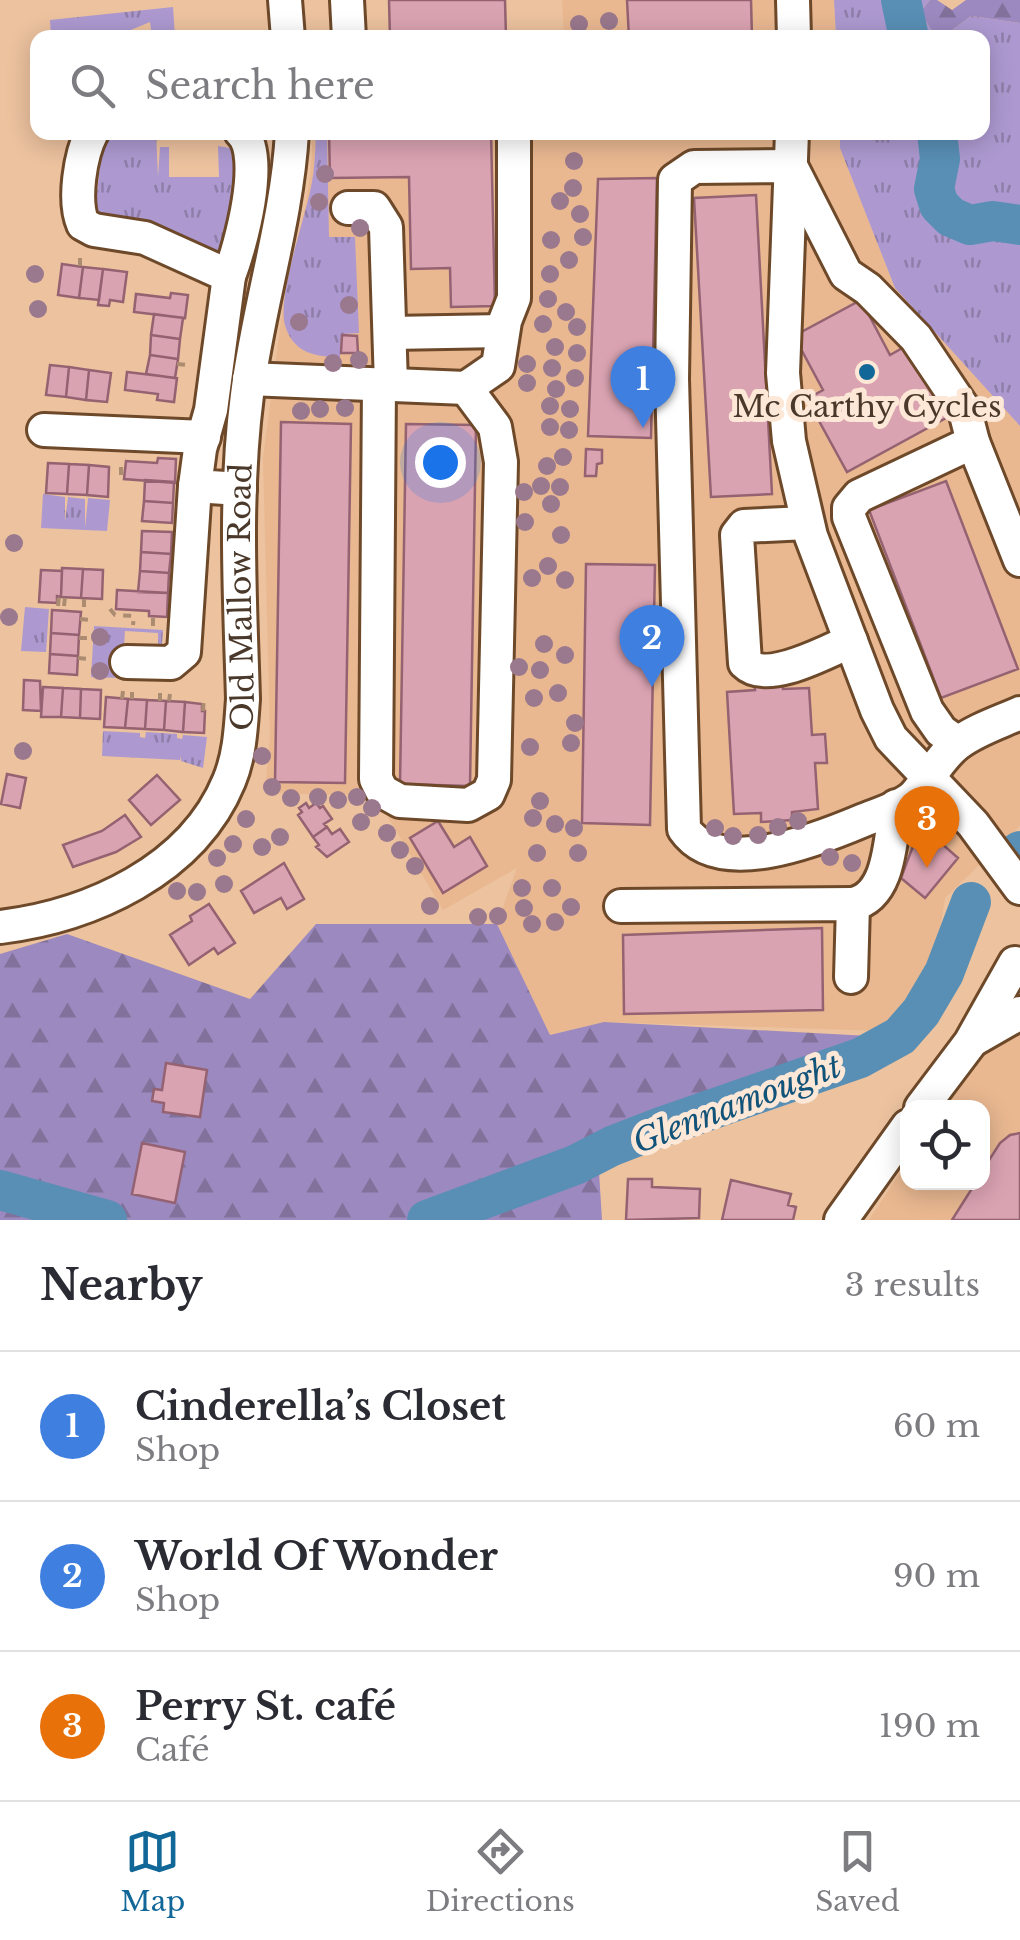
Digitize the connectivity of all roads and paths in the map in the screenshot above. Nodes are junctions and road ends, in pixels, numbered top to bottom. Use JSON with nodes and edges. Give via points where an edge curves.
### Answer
{"nodes":[{"id":1,"x":285,"y":0,"type":"edge"},
{"id":2,"x":346,"y":0,"type":"edge"},
{"id":3,"x":793,"y":0,"type":"edge"},
{"id":4,"x":287,"y":30,"type":"edge"},
{"id":5,"x":348,"y":30,"type":"edge"},
{"id":6,"x":794,"y":30,"type":"edge"},
{"id":7,"x":89,"y":140,"type":"edge"},
{"id":8,"x":248,"y":140,"type":"edge"},
{"id":9,"x":291,"y":140,"type":"edge"},
{"id":10,"x":514,"y":140,"type":"edge"},
{"id":11,"x":792,"y":140,"type":"edge"},
{"id":12,"x":790,"y":166,"type":"junction"},
{"id":13,"x":348,"y":208,"type":"dead end"},
{"id":14,"x":80,"y":258,"type":"dead end"},
{"id":15,"x":80,"y":266,"type":"dead end"},
{"id":16,"x":229,"y":276,"type":"junction"},
{"id":17,"x":503,"y":331,"type":"junction"},
{"id":18,"x":390,"y":333,"type":"junction"},
{"id":19,"x":177,"y":364,"type":"dead end"},
{"id":20,"x":188,"y":365,"type":"dead end"},
{"id":21,"x":249,"y":379,"type":"junction"},
{"id":22,"x":385,"y":384,"type":"junction"},
{"id":23,"x":466,"y":388,"type":"junction"},
{"id":24,"x":44,"y":430,"type":"dead end"},
{"id":25,"x":204,"y":437,"type":"junction"},
{"id":26,"x":973,"y":442,"type":"junction"},
{"id":27,"x":195,"y":486,"type":"junction"},
{"id":28,"x":240,"y":490,"type":"junction"},
{"id":29,"x":807,"y":522,"type":"junction"},
{"id":30,"x":1020,"y":560,"type":"edge"},
{"id":31,"x":62,"y":597,"type":"dead end"},
{"id":32,"x":84,"y":598,"type":"dead end"},
{"id":33,"x":62,"y":606,"type":"dead end"},
{"id":34,"x":84,"y":607,"type":"dead end"},
{"id":35,"x":110,"y":610,"type":"dead end"},
{"id":36,"x":153,"y":617,"type":"dead end"},
{"id":37,"x":80,"y":619,"type":"dead end"},
{"id":38,"x":90,"y":620,"type":"dead end"},
{"id":39,"x":133,"y":625,"type":"dead end"},
{"id":40,"x":153,"y":626,"type":"dead end"},
{"id":41,"x":79,"y":638,"type":"dead end"},
{"id":42,"x":90,"y":638,"type":"dead end"},
{"id":43,"x":850,"y":641,"type":"junction"},
{"id":44,"x":78,"y":658,"type":"dead end"},
{"id":45,"x":88,"y":659,"type":"dead end"},
{"id":46,"x":127,"y":682,"type":"junction"},
{"id":47,"x":160,"y":694,"type":"dead end"},
{"id":48,"x":170,"y":694,"type":"dead end"},
{"id":49,"x":204,"y":696,"type":"dead end"},
{"id":50,"x":122,"y":699,"type":"dead end"},
{"id":51,"x":132,"y":699,"type":"dead end"},
{"id":52,"x":160,"y":701,"type":"dead end"},
{"id":53,"x":169,"y":702,"type":"dead end"},
{"id":54,"x":204,"y":710,"type":"dead end"},
{"id":55,"x":1020,"y":713,"type":"edge"},
{"id":56,"x":958,"y":743,"type":"junction"},
{"id":57,"x":927,"y":776,"type":"junction"},
{"id":58,"x":896,"y":806,"type":"junction"},
{"id":59,"x":760,"y":852,"type":"junction"},
{"id":60,"x":1020,"y":888,"type":"edge"},
{"id":61,"x":762,"y":902,"type":"junction"},
{"id":62,"x":854,"y":904,"type":"junction"},
{"id":63,"x":621,"y":906,"type":"dead end"},
{"id":64,"x":0,"y":927,"type":"edge"},
{"id":65,"x":1018,"y":966,"type":"edge"},
{"id":66,"x":852,"y":977,"type":"dead end"},
{"id":67,"x":1020,"y":1013,"type":"edge"},
{"id":68,"x":970,"y":1043,"type":"junction"},
{"id":69,"x":927,"y":1100,"type":"edge"},
{"id":70,"x":900,"y":1137,"type":"edge"},
{"id":71,"x":840,"y":1220,"type":"edge"}],
"edges":[{"from":1,"to":4,"type":"street"},
{"from":2,"to":5,"type":"street"},
{"from":3,"to":6,"type":"street"},
{"from":7,"to":16,"type":"street","via":[[78,204],[83,224],[145,238]]},
{"from":8,"to":16,"type":"street","via":[[248,208]]},
{"from":9,"to":21,"type":"street","name":"Old Mallow Road"},
{"from":10,"to":17,"type":"street","via":[[514,298]]},
{"from":11,"to":12,"type":"street"},
{"from":12,"to":26,"type":"street","via":[[846,274],[916,338],[965,411]]},
{"from":12,"to":29,"type":"street","via":[[783,373]]},
{"from":12,"to":59,"type":"street","via":[[694,167],[675,180],[672,380],[682,818],[690,838],[705,848]]},
{"from":13,"to":18,"type":"street","via":[[374,208],[386,228]]},
{"from":14,"to":15,"type":"path"},
{"from":16,"to":25,"type":"street"},
{"from":17,"to":18,"type":"street"},
{"from":17,"to":23,"type":"street","via":[[498,366]]},
{"from":18,"to":22,"type":"street"},
{"from":19,"to":20,"type":"path"},
{"from":21,"to":22,"type":"street"},
{"from":21,"to":28,"type":"street","name":"Old Mallow Road"},
{"from":22,"to":23,"type":"street"},
{"from":22,"to":23,"type":"street","via":[[376,779],[400,801],[468,805],[488,794],[494,780],[501,462],[495,427]]},
{"from":24,"to":25,"type":"street"},
{"from":25,"to":27,"type":"street"},
{"from":26,"to":30,"type":"street"},
{"from":26,"to":56,"type":"street","via":[[859,496],[848,517],[927,711]]},
{"from":27,"to":28,"type":"street"},
{"from":27,"to":46,"type":"street","via":[[184,652]]},
{"from":28,"to":64,"type":"street","name":"Old Mallow Road","via":[[243,699],[224,792],[194,835],[154,871],[75,912]]},
{"from":29,"to":43,"type":"street"},
{"from":29,"to":43,"type":"street","via":[[744,526],[737,535],[745,663],[754,670],[791,668]]},
{"from":31,"to":33,"type":"path"},
{"from":32,"to":34,"type":"path"},
{"from":35,"to":39,"type":"path","via":[[134,616]]},
{"from":36,"to":40,"type":"path"},
{"from":37,"to":38,"type":"path"},
{"from":41,"to":42,"type":"path"},
{"from":43,"to":57,"type":"street","via":[[891,738]]},
{"from":44,"to":45,"type":"path"},
{"from":46,"to":50,"type":"path"},
{"from":46,"to":51,"type":"path"},
{"from":47,"to":52,"type":"path"},
{"from":48,"to":53,"type":"path"},
{"from":49,"to":54,"type":"path"},
{"from":55,"to":56,"type":"street"},
{"from":56,"to":57,"type":"street"},
{"from":57,"to":58,"type":"street","via":[[914,796]]},
{"from":57,"to":60,"type":"street"},
{"from":58,"to":59,"type":"street","via":[[820,837]]},
{"from":58,"to":62,"type":"street","via":[[880,883],[870,898]]},
{"from":59,"to":61,"type":"street"},
{"from":61,"to":62,"type":"street"},
{"from":61,"to":63,"type":"street"},
{"from":62,"to":66,"type":"street"},
{"from":65,"to":68,"type":"street"},
{"from":67,"to":68,"type":"street"},
{"from":68,"to":69,"type":"street"},
{"from":70,"to":71,"type":"street"}]}
